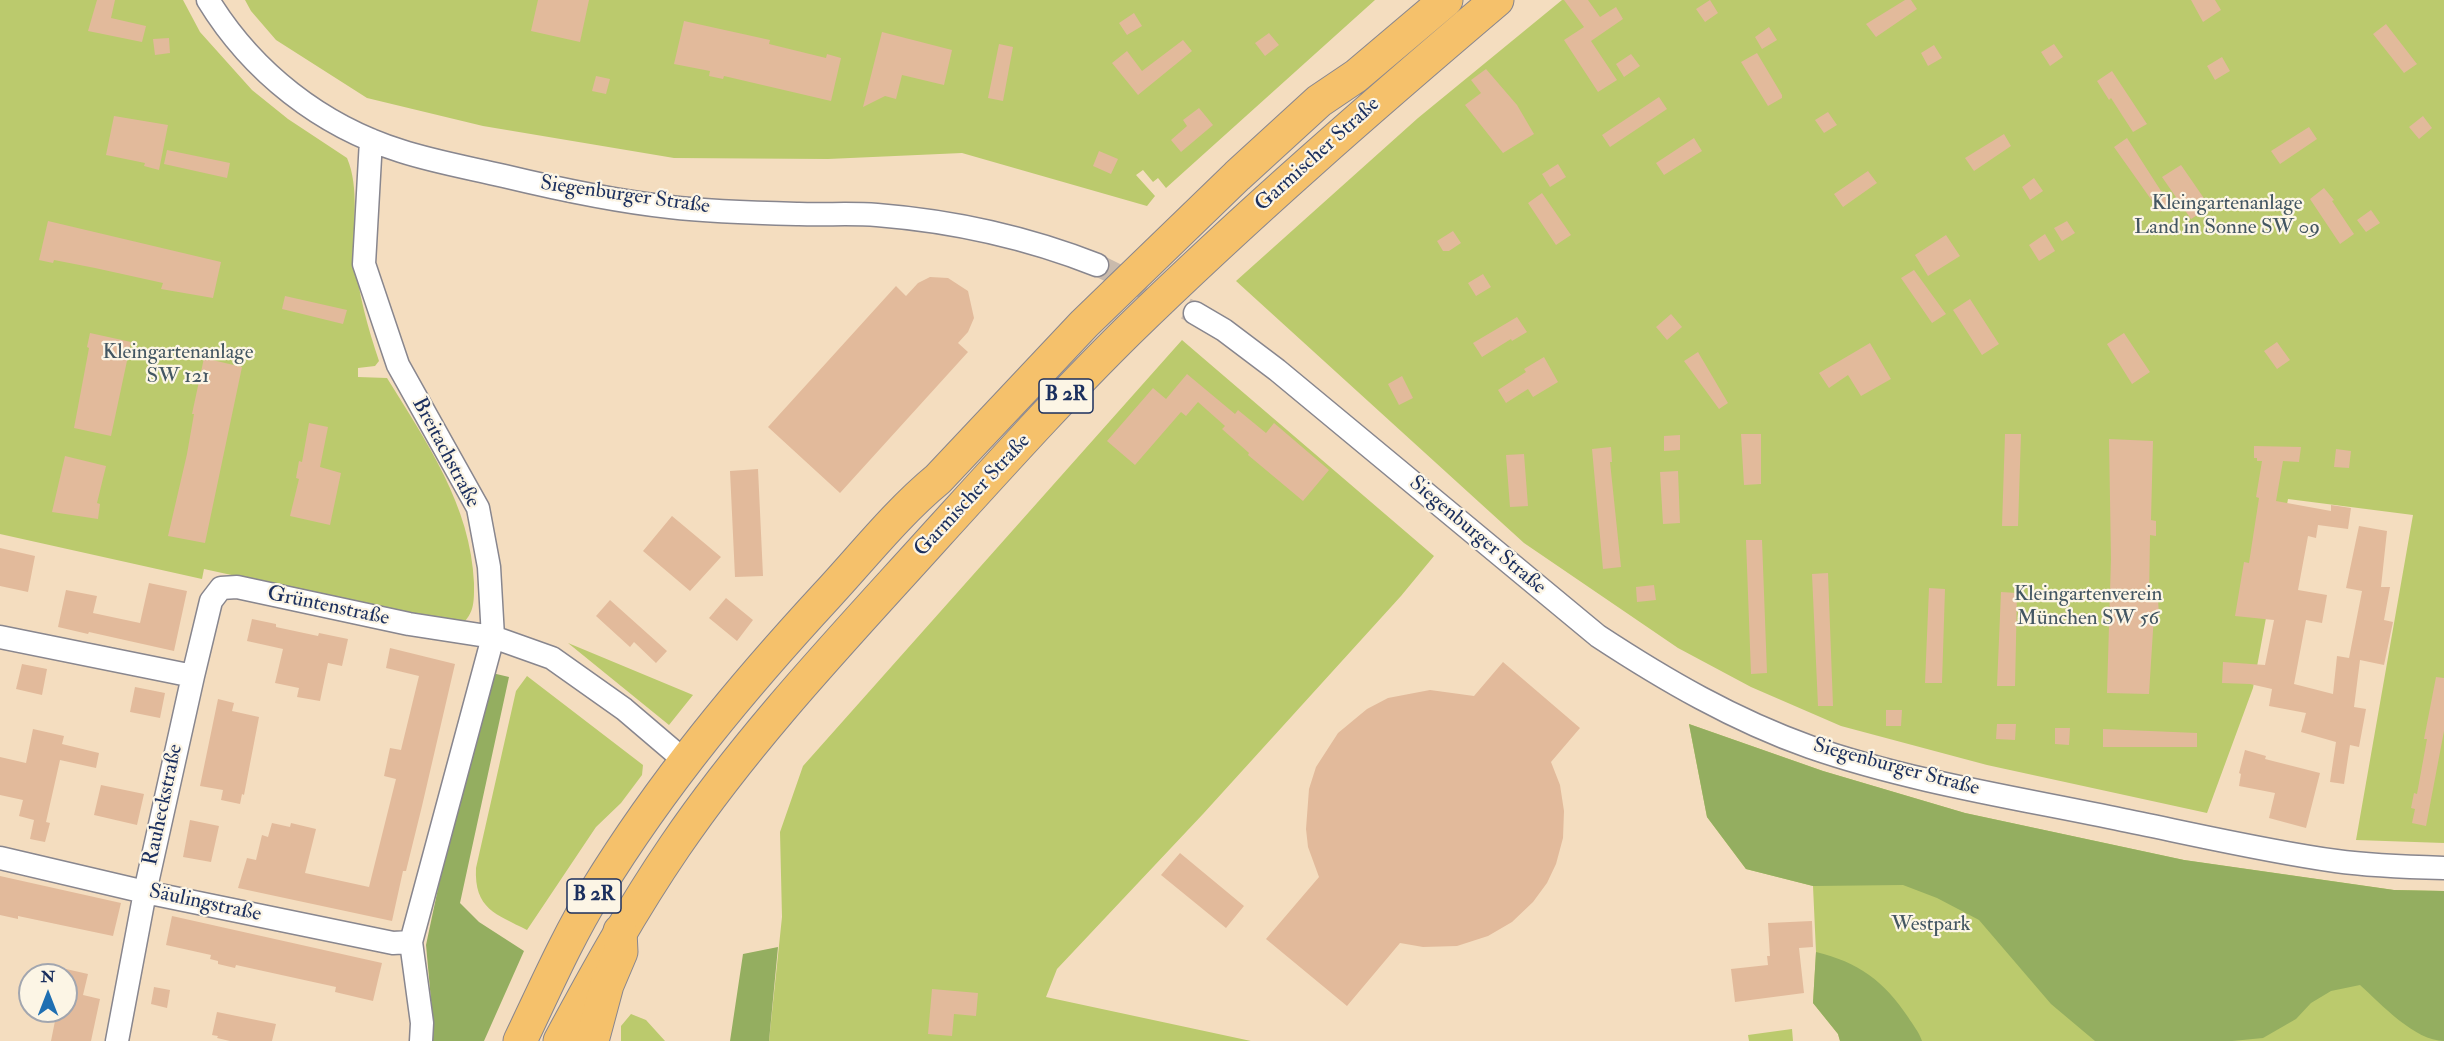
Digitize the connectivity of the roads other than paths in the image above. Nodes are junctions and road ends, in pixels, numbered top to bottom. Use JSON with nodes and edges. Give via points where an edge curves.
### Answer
{"nodes":[{"id":1,"x":208,"y":0,"type":"edge"},
{"id":2,"x":1418,"y":0,"type":"edge"},
{"id":3,"x":1446,"y":0,"type":"edge"},
{"id":4,"x":1497,"y":0,"type":"edge"},
{"id":5,"x":1319,"y":101,"type":"junction"},
{"id":6,"x":371,"y":140,"type":"junction"},
{"id":7,"x":1096,"y":265,"type":"tunnel mouth"},
{"id":8,"x":1195,"y":313,"type":"tunnel mouth"},
{"id":9,"x":0,"y":637,"type":"edge"},
{"id":10,"x":493,"y":637,"type":"junction"},
{"id":11,"x":193,"y":676,"type":"junction"},
{"id":12,"x":685,"y":761,"type":"junction"},
{"id":13,"x":0,"y":858,"type":"edge"},
{"id":14,"x":2444,"y":868,"type":"edge"},
{"id":15,"x":146,"y":892,"type":"junction"},
{"id":16,"x":620,"y":931,"type":"junction"},
{"id":17,"x":411,"y":942,"type":"junction"},
{"id":18,"x":117,"y":1041,"type":"edge"},
{"id":19,"x":421,"y":1041,"type":"edge"},
{"id":20,"x":520,"y":1041,"type":"edge"},
{"id":21,"x":560,"y":1041,"type":"edge"},
{"id":22,"x":592,"y":1041,"type":"edge"}],
"edges":[{"from":1,"to":6,"type":"street","name":"Siegenburger Straße","via":[[243,47],[281,86],[334,123]]},
{"from":2,"to":5,"type":"highway","via":[[1347,65]]},
{"from":3,"to":5,"type":"highway","name":"Garmischer Straße","number":"B 2R","via":[[1356,76]]},
{"from":4,"to":16,"type":"highway","name":"Garmischer Straße","number":"B 2R","via":[[1261,206],[1053,409],[772,720],[676,844]]},
{"from":5,"to":12,"type":"highway","name":"Garmischer Straße","number":"B 2R","via":[[1162,246],[916,498],[729,706]]},
{"from":6,"to":7,"type":"street","name":"Siegenburger Straße","via":[[437,161],[557,189],[669,207],[926,220],[1022,240]]},
{"from":6,"to":10,"type":"street","name":"Breitachstraße","via":[[364,264],[398,364],[478,508],[489,567]]},
{"from":8,"to":14,"type":"street","name":"Siegenburger Straße","via":[[1277,370],[1598,636],[1722,710],[1810,747],[1928,780],[2247,846],[2397,867]]},
{"from":9,"to":11,"type":"street"},
{"from":10,"to":11,"type":"street","name":"Grüntenstraße","via":[[409,624],[237,587],[221,588],[210,601]]},
{"from":10,"to":12,"type":"street","name":"Grüntenstraße","via":[[552,658],[574,671]]},
{"from":10,"to":17,"type":"street","name":"Breitachstraße"},
{"from":11,"to":15,"type":"street","name":"Rauheckstraße"},
{"from":12,"to":20,"type":"highway","name":"Garmischer Straße","number":"B 2R","via":[[595,892]]},
{"from":13,"to":15,"type":"street","name":"Säulingstraße"},
{"from":15,"to":17,"type":"street","name":"Säulingstraße","via":[[393,943]]},
{"from":15,"to":18,"type":"street","name":"Rauheckstraße"},
{"from":16,"to":21,"type":"highway","name":"Garmischer Straße","number":"B 2R"},
{"from":16,"to":22,"type":"highway","via":[[621,952],[606,985]]},
{"from":17,"to":19,"type":"street"}]}
